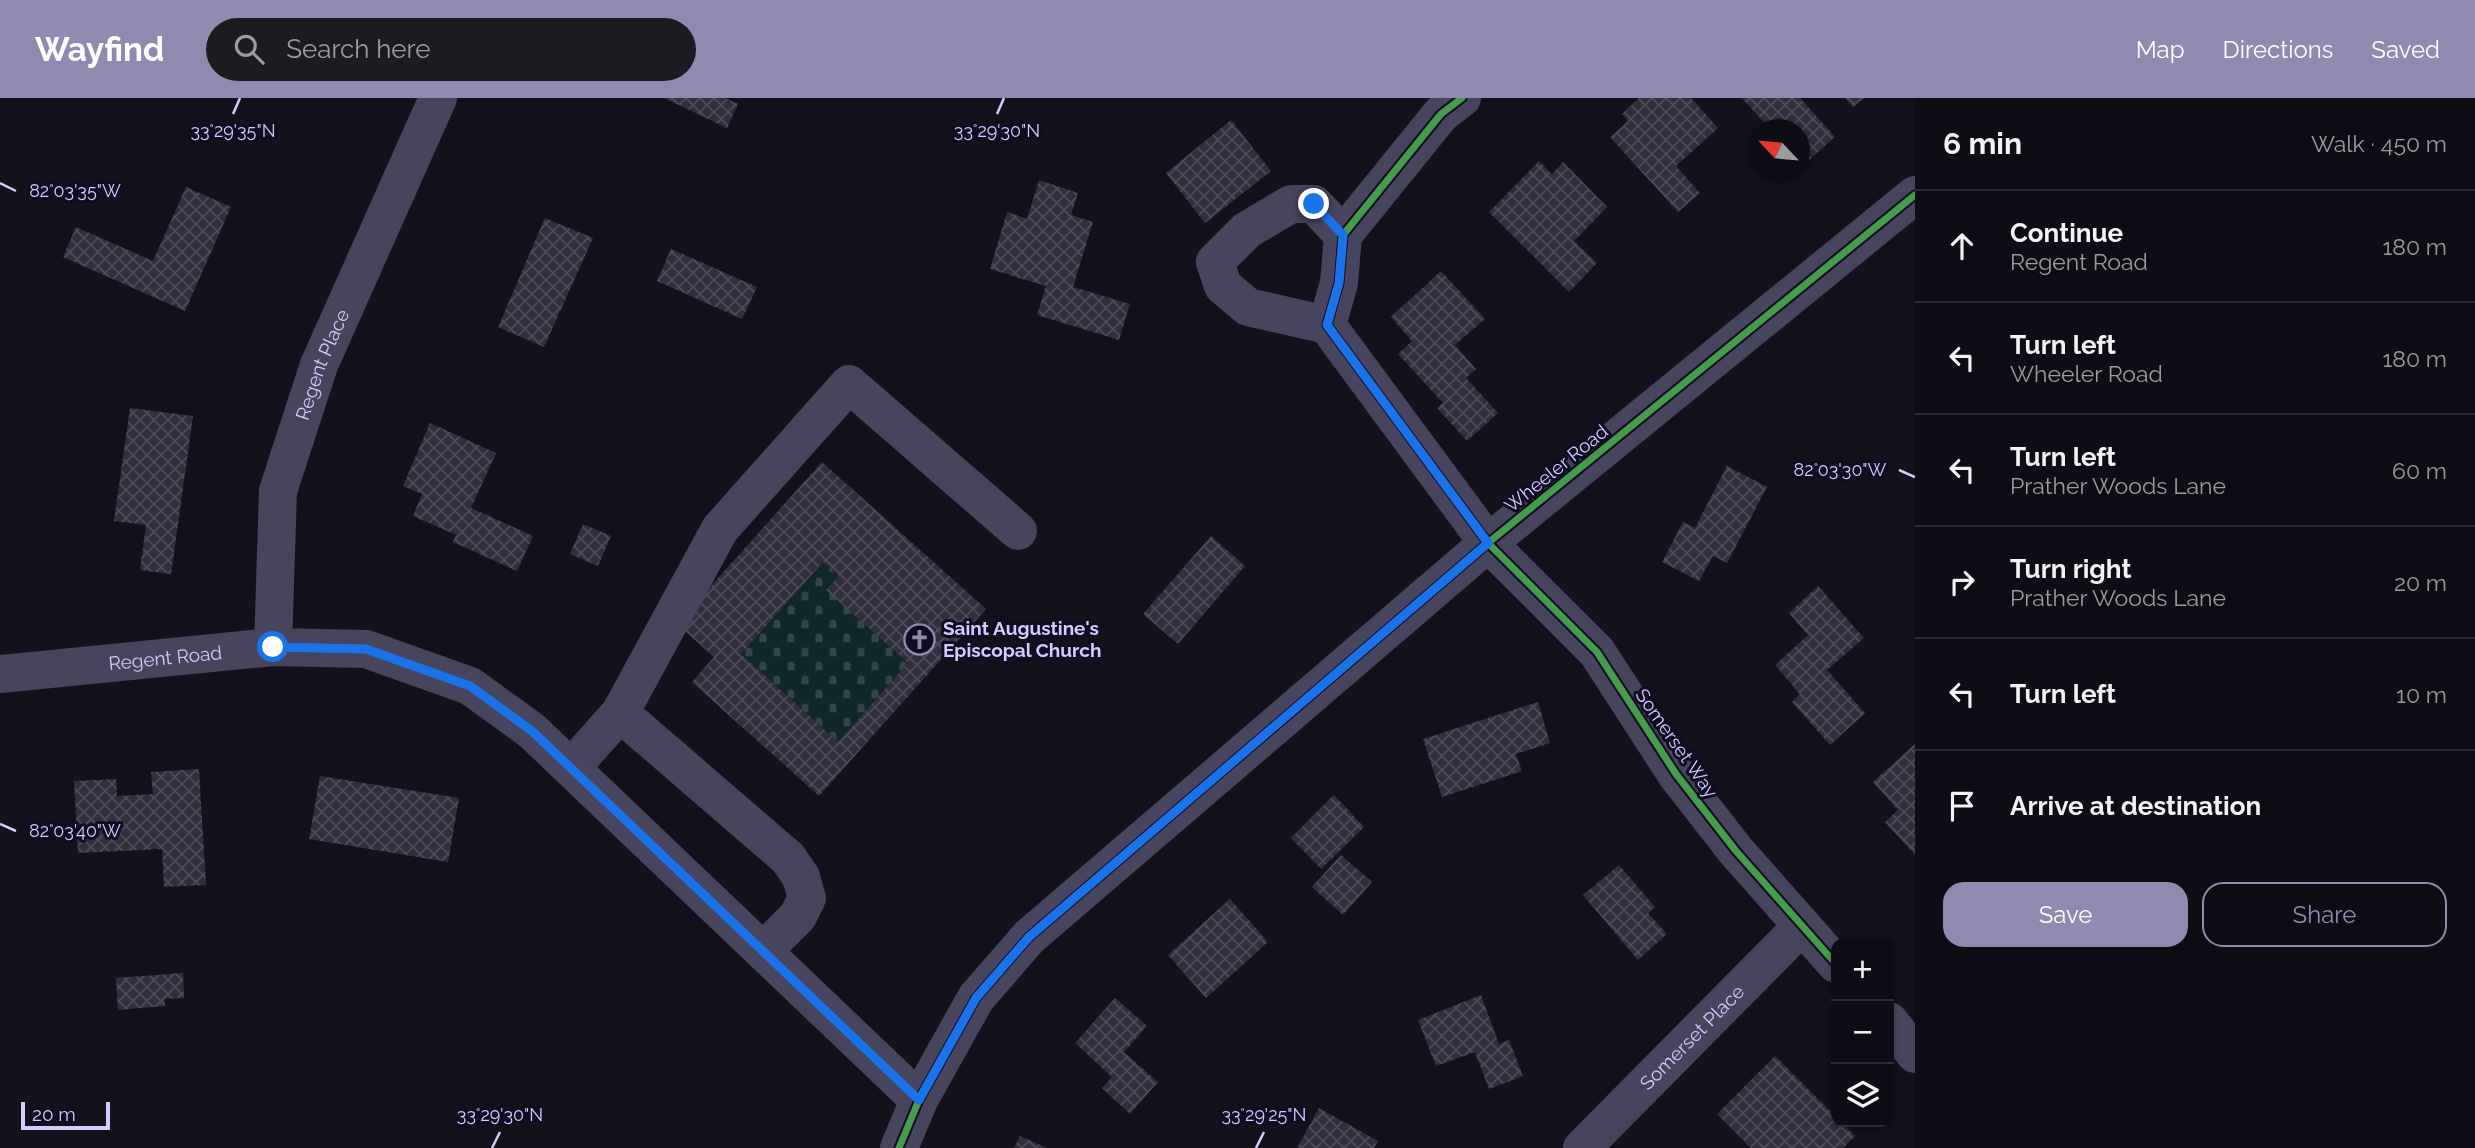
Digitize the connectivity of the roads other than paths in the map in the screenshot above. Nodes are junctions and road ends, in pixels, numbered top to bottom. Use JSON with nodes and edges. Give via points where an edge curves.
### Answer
{"nodes":[{"id":1,"x":438,"y":98,"type":"edge"},
{"id":2,"x":1444,"y":103,"type":"edge"},
{"id":3,"x":1915,"y":195,"type":"edge"},
{"id":4,"x":1343,"y":235,"type":"junction"},
{"id":5,"x":1327,"y":325,"type":"junction"},
{"id":6,"x":1018,"y":531,"type":"dead end"},
{"id":7,"x":1488,"y":543,"type":"junction"},
{"id":8,"x":273,"y":647,"type":"junction"},
{"id":9,"x":0,"y":674,"type":"edge"},
{"id":10,"x":620,"y":713,"type":"junction"},
{"id":11,"x":571,"y":768,"type":"junction"},
{"id":12,"x":1802,"y":926,"type":"junction"},
{"id":13,"x":763,"y":951,"type":"junction"},
{"id":14,"x":1831,"y":958,"type":"edge"},
{"id":15,"x":1894,"y":1027,"type":"edge"},
{"id":16,"x":1915,"y":1054,"type":"edge"},
{"id":17,"x":919,"y":1100,"type":"junction"},
{"id":18,"x":899,"y":1148,"type":"edge"},
{"id":19,"x":1582,"y":1148,"type":"edge"}],
"edges":[{"from":1,"to":8,"type":"street","name":"Regent Place","via":[[319,365],[278,491]]},
{"from":2,"to":4,"type":"street"},
{"from":3,"to":7,"type":"street","name":"Wheeler Road"},
{"from":4,"to":5,"type":"street","via":[[1339,283]]},
{"from":4,"to":5,"type":"street","via":[[1314,204],[1291,204],[1247,230],[1215,262],[1223,286],[1248,307]]},
{"from":5,"to":7,"type":"street","name":"Somerset Way"},
{"from":6,"to":10,"type":"street","via":[[849,384],[720,529]]},
{"from":7,"to":12,"type":"street","name":"Somerset Way","via":[[1597,652],[1676,774]]},
{"from":7,"to":17,"type":"street","name":"Wheeler Road","via":[[1029,937],[976,998]]},
{"from":8,"to":9,"type":"street","name":"Regent Road"},
{"from":8,"to":11,"type":"street","name":"Regent Road","via":[[366,649],[470,686],[532,731]]},
{"from":10,"to":11,"type":"street"},
{"from":10,"to":13,"type":"street","via":[[788,858],[801,877],[807,898],[798,916]]},
{"from":11,"to":13,"type":"street","name":"Regent Road"},
{"from":12,"to":14,"type":"street","name":"Somerset Way"},
{"from":12,"to":19,"type":"street","name":"Somerset Place"},
{"from":13,"to":17,"type":"street","name":"Regent Road"},
{"from":15,"to":16,"type":"street"},
{"from":17,"to":18,"type":"street","name":"Wheeler Road"}]}
